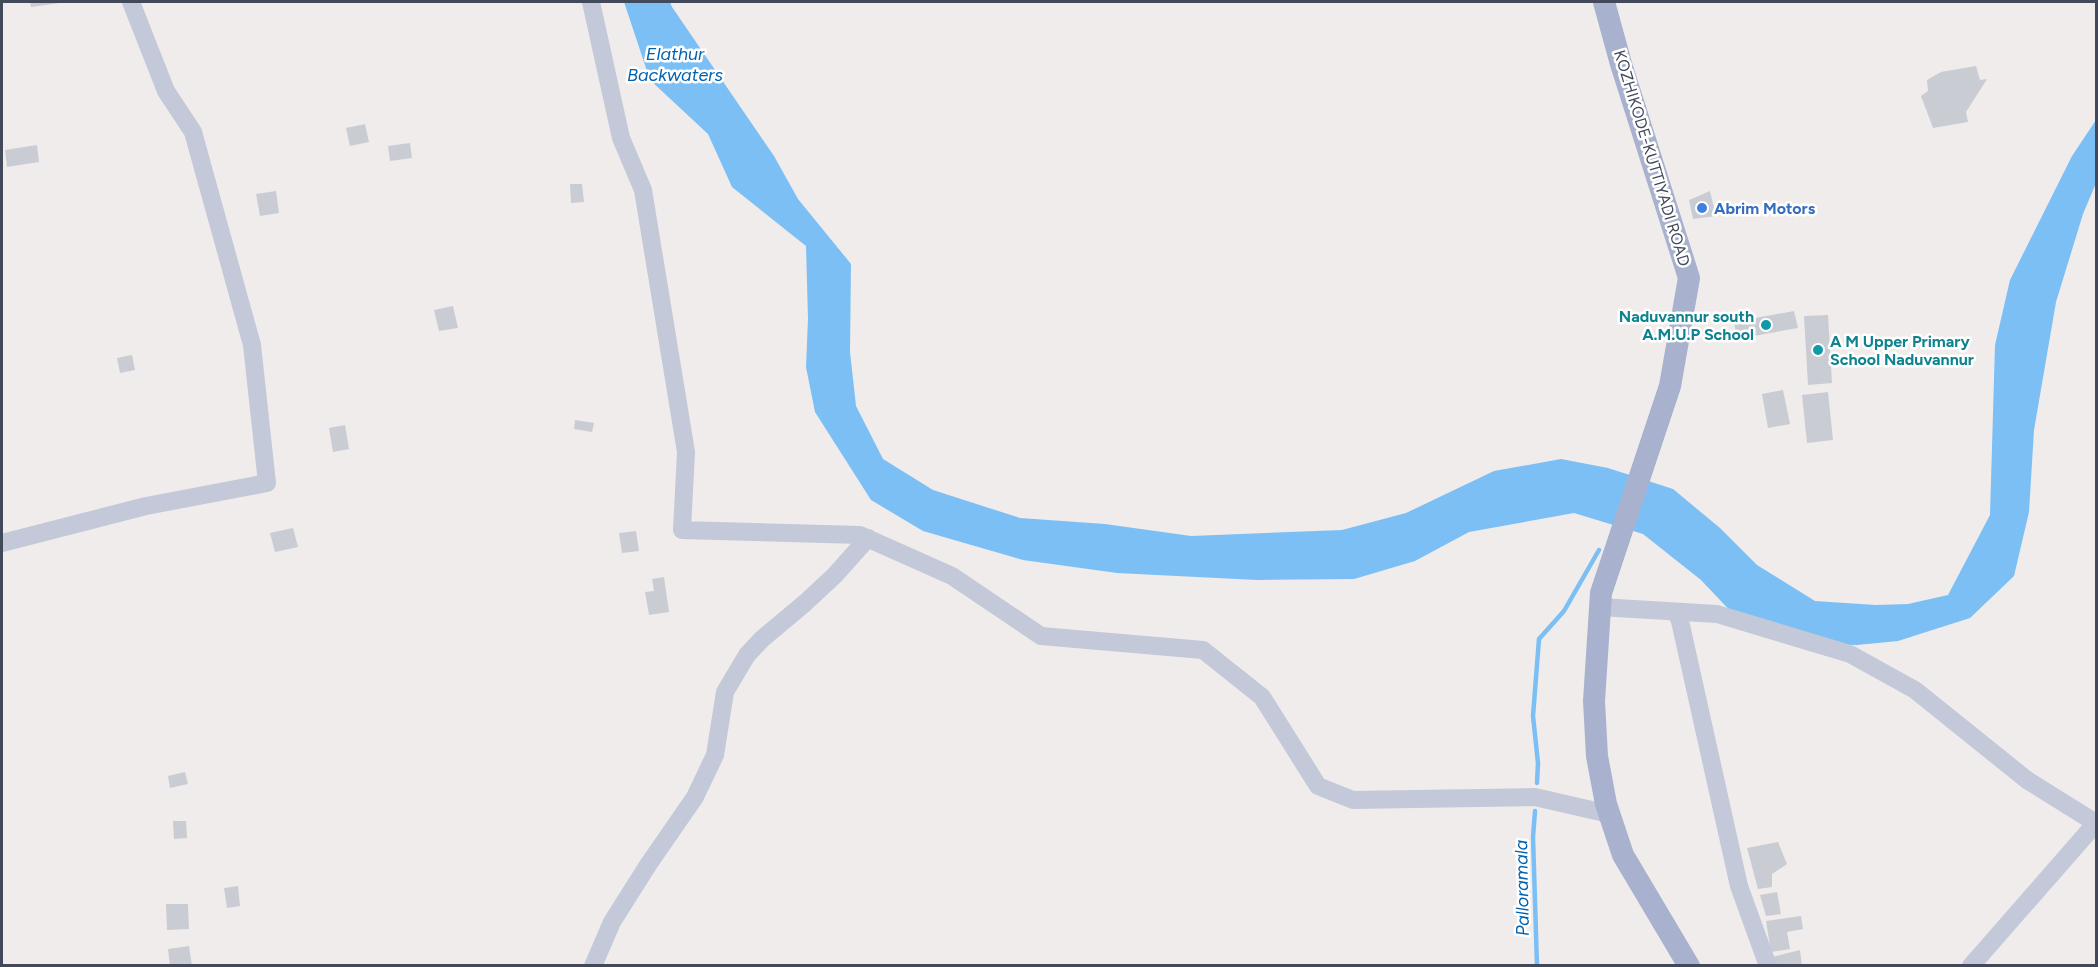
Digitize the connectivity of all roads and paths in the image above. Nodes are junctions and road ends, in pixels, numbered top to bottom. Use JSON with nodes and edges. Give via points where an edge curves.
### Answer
{"nodes":[{"id":1,"x":131,"y":2,"type":"edge"},
{"id":2,"x":591,"y":2,"type":"edge"},
{"id":3,"x":1604,"y":2,"type":"edge"},
{"id":4,"x":868,"y":538,"type":"junction"},
{"id":5,"x":2,"y":543,"type":"edge"},
{"id":6,"x":1600,"y":600,"type":"junction"},
{"id":7,"x":1676,"y":612,"type":"junction"},
{"id":8,"x":1609,"y":814,"type":"junction"},
{"id":9,"x":2097,"y":823,"type":"edge"},
{"id":10,"x":593,"y":966,"type":"edge"},
{"id":11,"x":1689,"y":966,"type":"edge"},
{"id":12,"x":1768,"y":966,"type":"edge"},
{"id":13,"x":1971,"y":966,"type":"edge"}],
"edges":[{"from":1,"to":5,"type":"street","via":[[166,91],[193,132],[252,345],[267,483],[146,506]]},
{"from":2,"to":4,"type":"street","via":[[621,138],[643,190],[686,452],[682,530]]},
{"from":3,"to":6,"type":"main road","name":"KOZHIKODE-KUTTIYADI ROAD","via":[[1689,279],[1670,386]]},
{"from":4,"to":8,"type":"street","via":[[952,576],[1041,636],[1203,650],[1262,697],[1318,786],[1353,800],[1535,797]]},
{"from":4,"to":10,"type":"street","via":[[835,575],[747,655],[725,692],[715,755],[695,797],[612,922]]},
{"from":6,"to":7,"type":"street"},
{"from":6,"to":8,"type":"main road","name":"KOZHIKODE-KUTTIYADI ROAD","via":[[1594,701],[1597,756]]},
{"from":7,"to":9,"type":"street","via":[[1717,614],[1850,654],[1915,690],[2027,780]]},
{"from":7,"to":12,"type":"street","via":[[1739,886]]},
{"from":8,"to":11,"type":"main road","name":"KOZHIKODE-KUTTIYADI ROAD","via":[[1623,855]]},
{"from":9,"to":13,"type":"street"}]}
